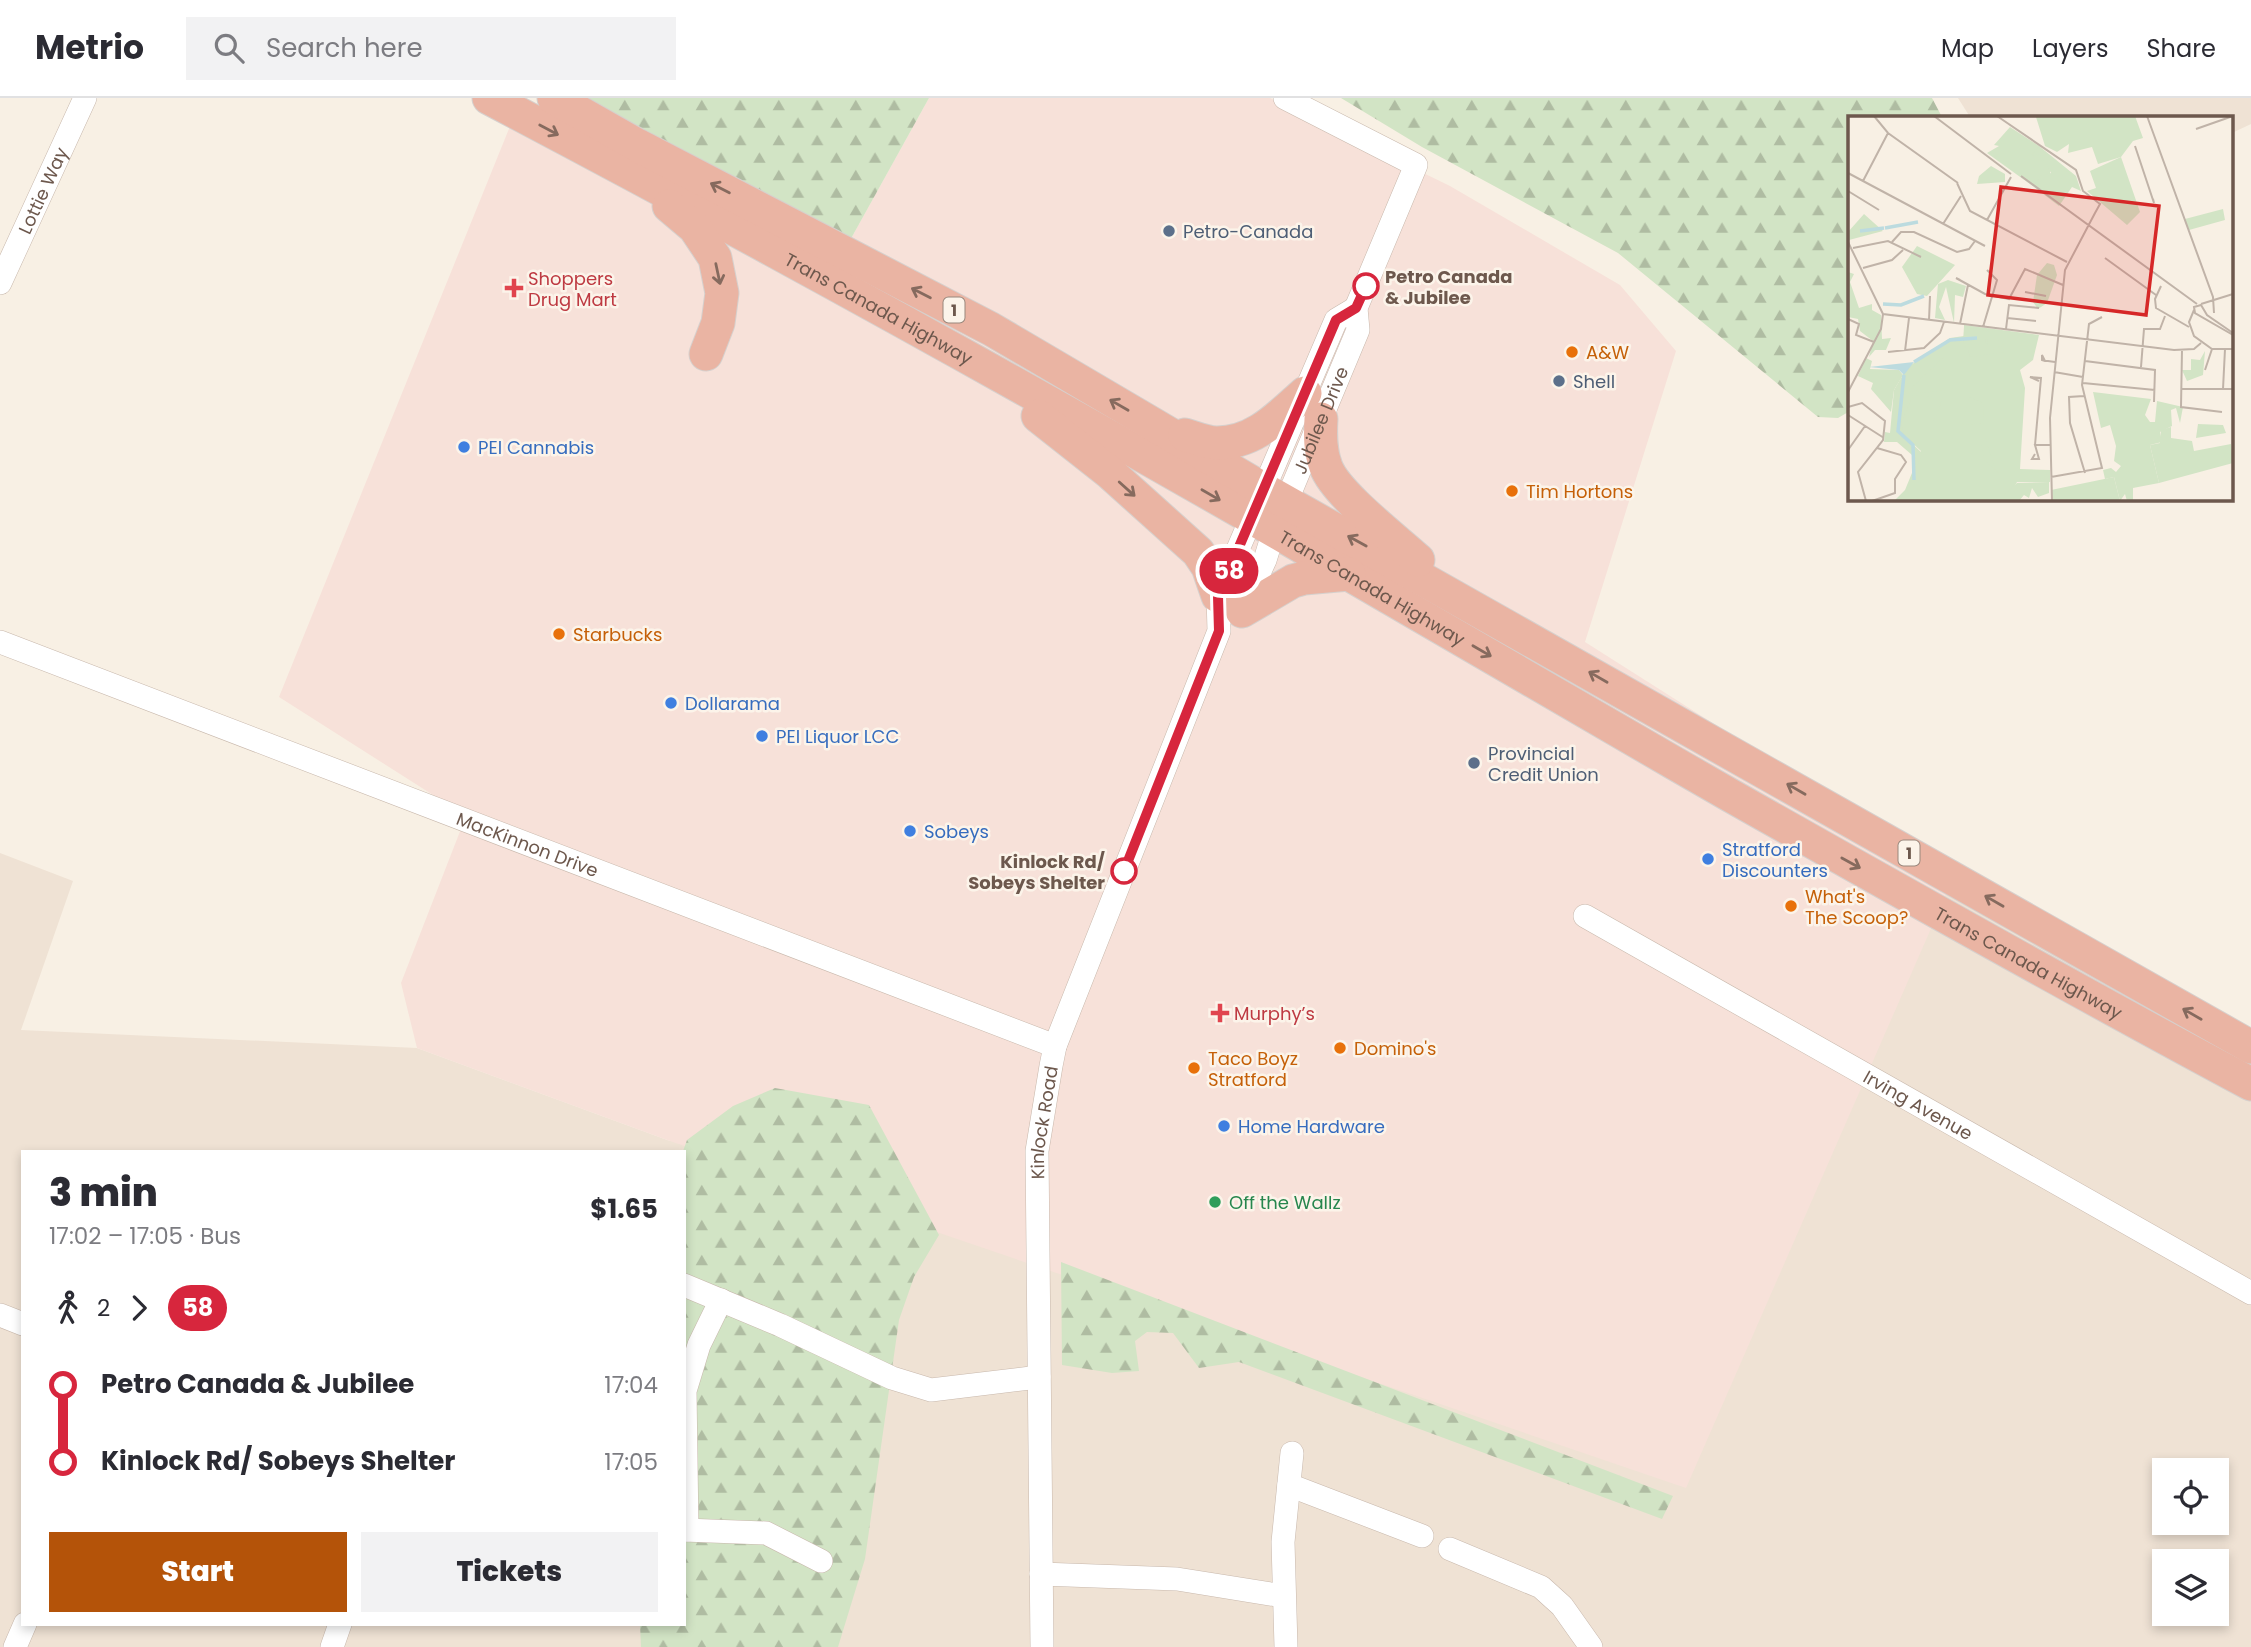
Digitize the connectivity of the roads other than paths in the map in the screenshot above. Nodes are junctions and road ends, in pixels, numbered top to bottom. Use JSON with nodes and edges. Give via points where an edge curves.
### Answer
{"nodes":[{"id":1,"x":85,"y":98,"type":"edge"},
{"id":2,"x":489,"y":98,"type":"edge"},
{"id":3,"x":554,"y":98,"type":"edge"},
{"id":4,"x":1285,"y":98,"type":"edge"},
{"id":5,"x":627,"y":170,"type":"junction"},
{"id":6,"x":0,"y":283,"type":"edge"},
{"id":7,"x":1356,"y":308,"type":"junction"},
{"id":8,"x":960,"y":353,"type":"junction"},
{"id":9,"x":706,"y":354,"type":"dead end"},
{"id":10,"x":1313,"y":406,"type":"junction"},
{"id":11,"x":1157,"y":427,"type":"junction"},
{"id":12,"x":1269,"y":510,"type":"junction"},
{"id":13,"x":1349,"y":574,"type":"junction"},
{"id":14,"x":1458,"y":597,"type":"junction"},
{"id":15,"x":1226,"y":613,"type":"junction"},
{"id":16,"x":0,"y":642,"type":"edge"},
{"id":17,"x":1585,"y":916,"type":"dead end"},
{"id":18,"x":1055,"y":1046,"type":"junction"},
{"id":19,"x":2251,"y":1048,"type":"edge"},
{"id":20,"x":2251,"y":1084,"type":"edge"},
{"id":21,"x":686,"y":1286,"type":"edge"},
{"id":22,"x":2251,"y":1293,"type":"edge"},
{"id":23,"x":721,"y":1300,"type":"junction"},
{"id":24,"x":0,"y":1315,"type":"edge"},
{"id":25,"x":21,"y":1323,"type":"edge"},
{"id":26,"x":1039,"y":1377,"type":"junction"},
{"id":27,"x":686,"y":1388,"type":"edge"},
{"id":28,"x":1292,"y":1453,"type":"dead end"},
{"id":29,"x":1289,"y":1485,"type":"junction"},
{"id":30,"x":686,"y":1530,"type":"edge"},
{"id":31,"x":1422,"y":1536,"type":"dead end"},
{"id":32,"x":1450,"y":1549,"type":"dead end"},
{"id":33,"x":821,"y":1560,"type":"dead end"},
{"id":34,"x":1041,"y":1574,"type":"junction"},
{"id":35,"x":1283,"y":1596,"type":"junction"},
{"id":36,"x":24,"y":1626,"type":"edge"},
{"id":37,"x":13,"y":1646,"type":"edge"},
{"id":38,"x":1042,"y":1647,"type":"edge"},
{"id":39,"x":1286,"y":1647,"type":"edge"},
{"id":40,"x":1591,"y":1647,"type":"edge"}],
"edges":[{"from":1,"to":6,"type":"street","name":"Lottie Way"},
{"from":2,"to":5,"type":"highway","name":"Trans Canada Highway","number":"1","one_way":true},
{"from":11,"to":3,"type":"highway","name":"Trans Canada Highway","number":"1","one_way":true,"via":[[991,329]]},
{"from":4,"to":7,"type":"street","name":"Jubilee Drive","via":[[1416,165]]},
{"from":5,"to":8,"type":"highway","name":"Trans Canada Highway","number":"1"},
{"from":5,"to":9,"type":"highway","one_way":true,"via":[[695,228],[715,258],[722,293],[718,323]]},
{"from":7,"to":10,"type":"street","name":"Jubilee Drive","via":[[1358,330]]},
{"from":7,"to":10,"type":"street","name":"Jubilee Drive","via":[[1336,320]]},
{"from":8,"to":12,"type":"highway","name":"Trans Canada Highway","number":"1","one_way":true},
{"from":8,"to":15,"type":"highway","one_way":true,"via":[[1109,472],[1198,552]]},
{"from":10,"to":11,"type":"highway","via":[[1241,439],[1216,443]]},
{"from":10,"to":12,"type":"street","name":"Jubilee Drive"},
{"from":10,"to":12,"type":"street","name":"Jubilee Drive"},
{"from":10,"to":14,"type":"highway","via":[[1327,470],[1341,489]]},
{"from":11,"to":12,"type":"highway","name":"Trans Canada Highway","number":"1"},
{"from":12,"to":13,"type":"highway","name":"Trans Canada Highway","number":"1"},
{"from":14,"to":12,"type":"highway","name":"Trans Canada Highway","number":"1","one_way":true},
{"from":12,"to":15,"type":"street","name":"Kinlock Road","via":[[1265,560]]},
{"from":13,"to":15,"type":"highway","via":[[1293,581]]},
{"from":13,"to":20,"type":"highway","name":"Trans Canada Highway","number":"1","one_way":true,"via":[[1726,792]]},
{"from":19,"to":14,"type":"highway","name":"Trans Canada Highway","number":"1","one_way":true},
{"from":15,"to":18,"type":"street","name":"Kinlock Road"},
{"from":16,"to":18,"type":"street","name":"MacKinnon Drive"},
{"from":17,"to":22,"type":"street","name":"Irving Avenue"},
{"from":18,"to":26,"type":"street","name":"Kinlock Road","via":[[1037,1151]]},
{"from":21,"to":23,"type":"street"},
{"from":23,"to":26,"type":"street","via":[[892,1378],[931,1390]]},
{"from":23,"to":27,"type":"street","via":[[699,1345]]},
{"from":24,"to":25,"type":"street"},
{"from":26,"to":34,"type":"street","name":"Kinlock Road"},
{"from":28,"to":29,"type":"street"},
{"from":29,"to":31,"type":"street"},
{"from":29,"to":35,"type":"street"},
{"from":30,"to":33,"type":"street","via":[[766,1533]]},
{"from":32,"to":40,"type":"street","via":[[1541,1587],[1562,1606]]},
{"from":34,"to":35,"type":"street","via":[[1177,1579]]},
{"from":34,"to":38,"type":"street","name":"Kinlock Road"},
{"from":35,"to":39,"type":"street"},
{"from":36,"to":37,"type":"street"}]}
